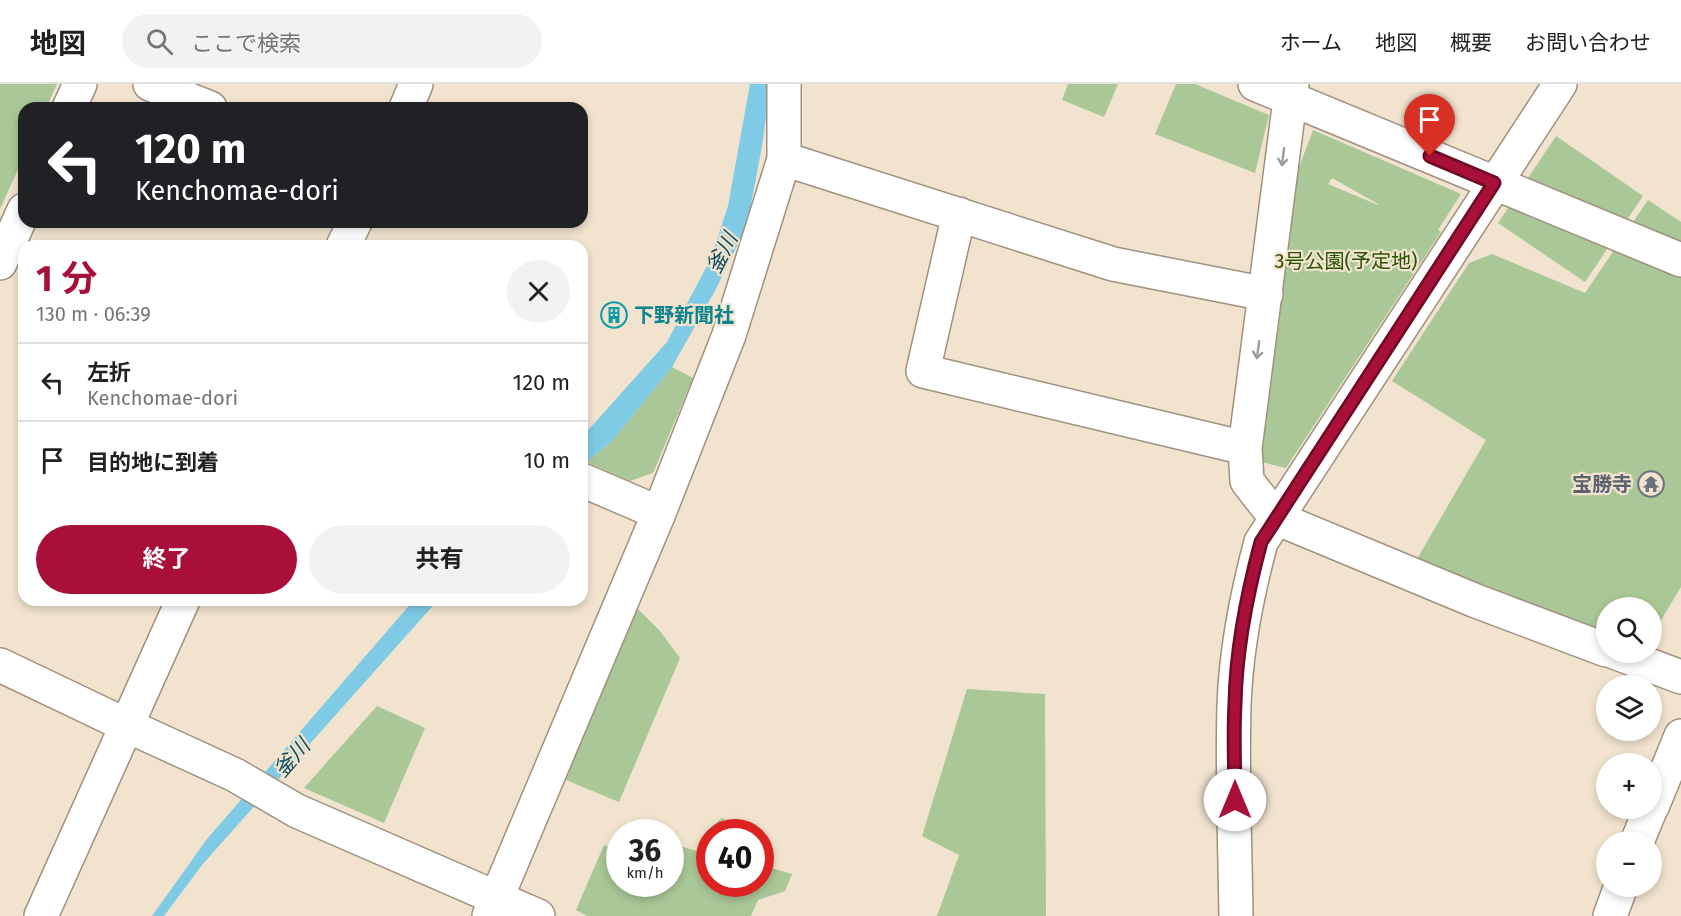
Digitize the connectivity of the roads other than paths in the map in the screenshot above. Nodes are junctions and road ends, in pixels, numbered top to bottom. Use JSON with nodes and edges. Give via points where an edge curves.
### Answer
{"nodes":[{"id":1,"x":80,"y":84,"type":"edge"},
{"id":2,"x":150,"y":84,"type":"edge"},
{"id":3,"x":416,"y":84,"type":"edge"},
{"id":4,"x":784,"y":84,"type":"edge"},
{"id":5,"x":1255,"y":84,"type":"edge"},
{"id":6,"x":1560,"y":84,"type":"edge"},
{"id":7,"x":1291,"y":91,"type":"edge"},
{"id":8,"x":72,"y":102,"type":"edge"},
{"id":9,"x":195,"y":102,"type":"edge"},
{"id":10,"x":408,"y":102,"type":"edge"},
{"id":11,"x":784,"y":159,"type":"junction"},
{"id":12,"x":1494,"y":183,"type":"junction"},
{"id":13,"x":959,"y":214,"type":"junction"},
{"id":14,"x":1681,"y":260,"type":"edge"},
{"id":15,"x":1266,"y":294,"type":"junction"},
{"id":16,"x":1245,"y":448,"type":"junction"},
{"id":17,"x":588,"y":482,"type":"edge"},
{"id":18,"x":659,"y":513,"type":"junction"},
{"id":19,"x":1276,"y":519,"type":"junction"},
{"id":20,"x":180,"y":606,"type":"edge"},
{"id":21,"x":1596,"y":646,"type":"edge"},
{"id":22,"x":1643,"y":663,"type":"edge"},
{"id":23,"x":0,"y":665,"type":"edge"},
{"id":24,"x":1681,"y":677,"type":"edge"},
{"id":25,"x":128,"y":726,"type":"junction"},
{"id":26,"x":1681,"y":736,"type":"edge"},
{"id":27,"x":1662,"y":782,"type":"edge"},
{"id":28,"x":1617,"y":897,"type":"edge"},
{"id":29,"x":493,"y":907,"type":"edge"},
{"id":30,"x":41,"y":916,"type":"edge"},
{"id":31,"x":538,"y":916,"type":"edge"},
{"id":32,"x":1236,"y":916,"type":"edge"},
{"id":33,"x":1610,"y":916,"type":"edge"}],
"edges":[{"from":1,"to":8,"type":"street"},
{"from":2,"to":9,"type":"street"},
{"from":3,"to":10,"type":"street"},
{"from":4,"to":11,"type":"street"},
{"from":5,"to":7,"type":"street"},
{"from":6,"to":12,"type":"street"},
{"from":7,"to":12,"type":"street"},
{"from":7,"to":15,"type":"street","one_way":true},
{"from":11,"to":13,"type":"street"},
{"from":11,"to":18,"type":"street","via":[[729,335]]},
{"from":12,"to":14,"type":"street"},
{"from":12,"to":19,"type":"street"},
{"from":13,"to":15,"type":"street","via":[[1113,264]]},
{"from":13,"to":16,"type":"street","via":[[923,371]]},
{"from":15,"to":16,"type":"street","one_way":true},
{"from":16,"to":19,"type":"street","via":[[1247,481]]},
{"from":17,"to":18,"type":"street"},
{"from":18,"to":29,"type":"street"},
{"from":19,"to":21,"type":"street"},
{"from":19,"to":32,"type":"street","via":[[1261,542],[1239,652],[1234,704]]},
{"from":20,"to":25,"type":"street"},
{"from":22,"to":24,"type":"street"},
{"from":23,"to":25,"type":"street"},
{"from":25,"to":29,"type":"street","via":[[235,775],[297,811]]},
{"from":25,"to":30,"type":"street"},
{"from":26,"to":27,"type":"street"},
{"from":28,"to":33,"type":"street"},
{"from":29,"to":31,"type":"street"}]}
